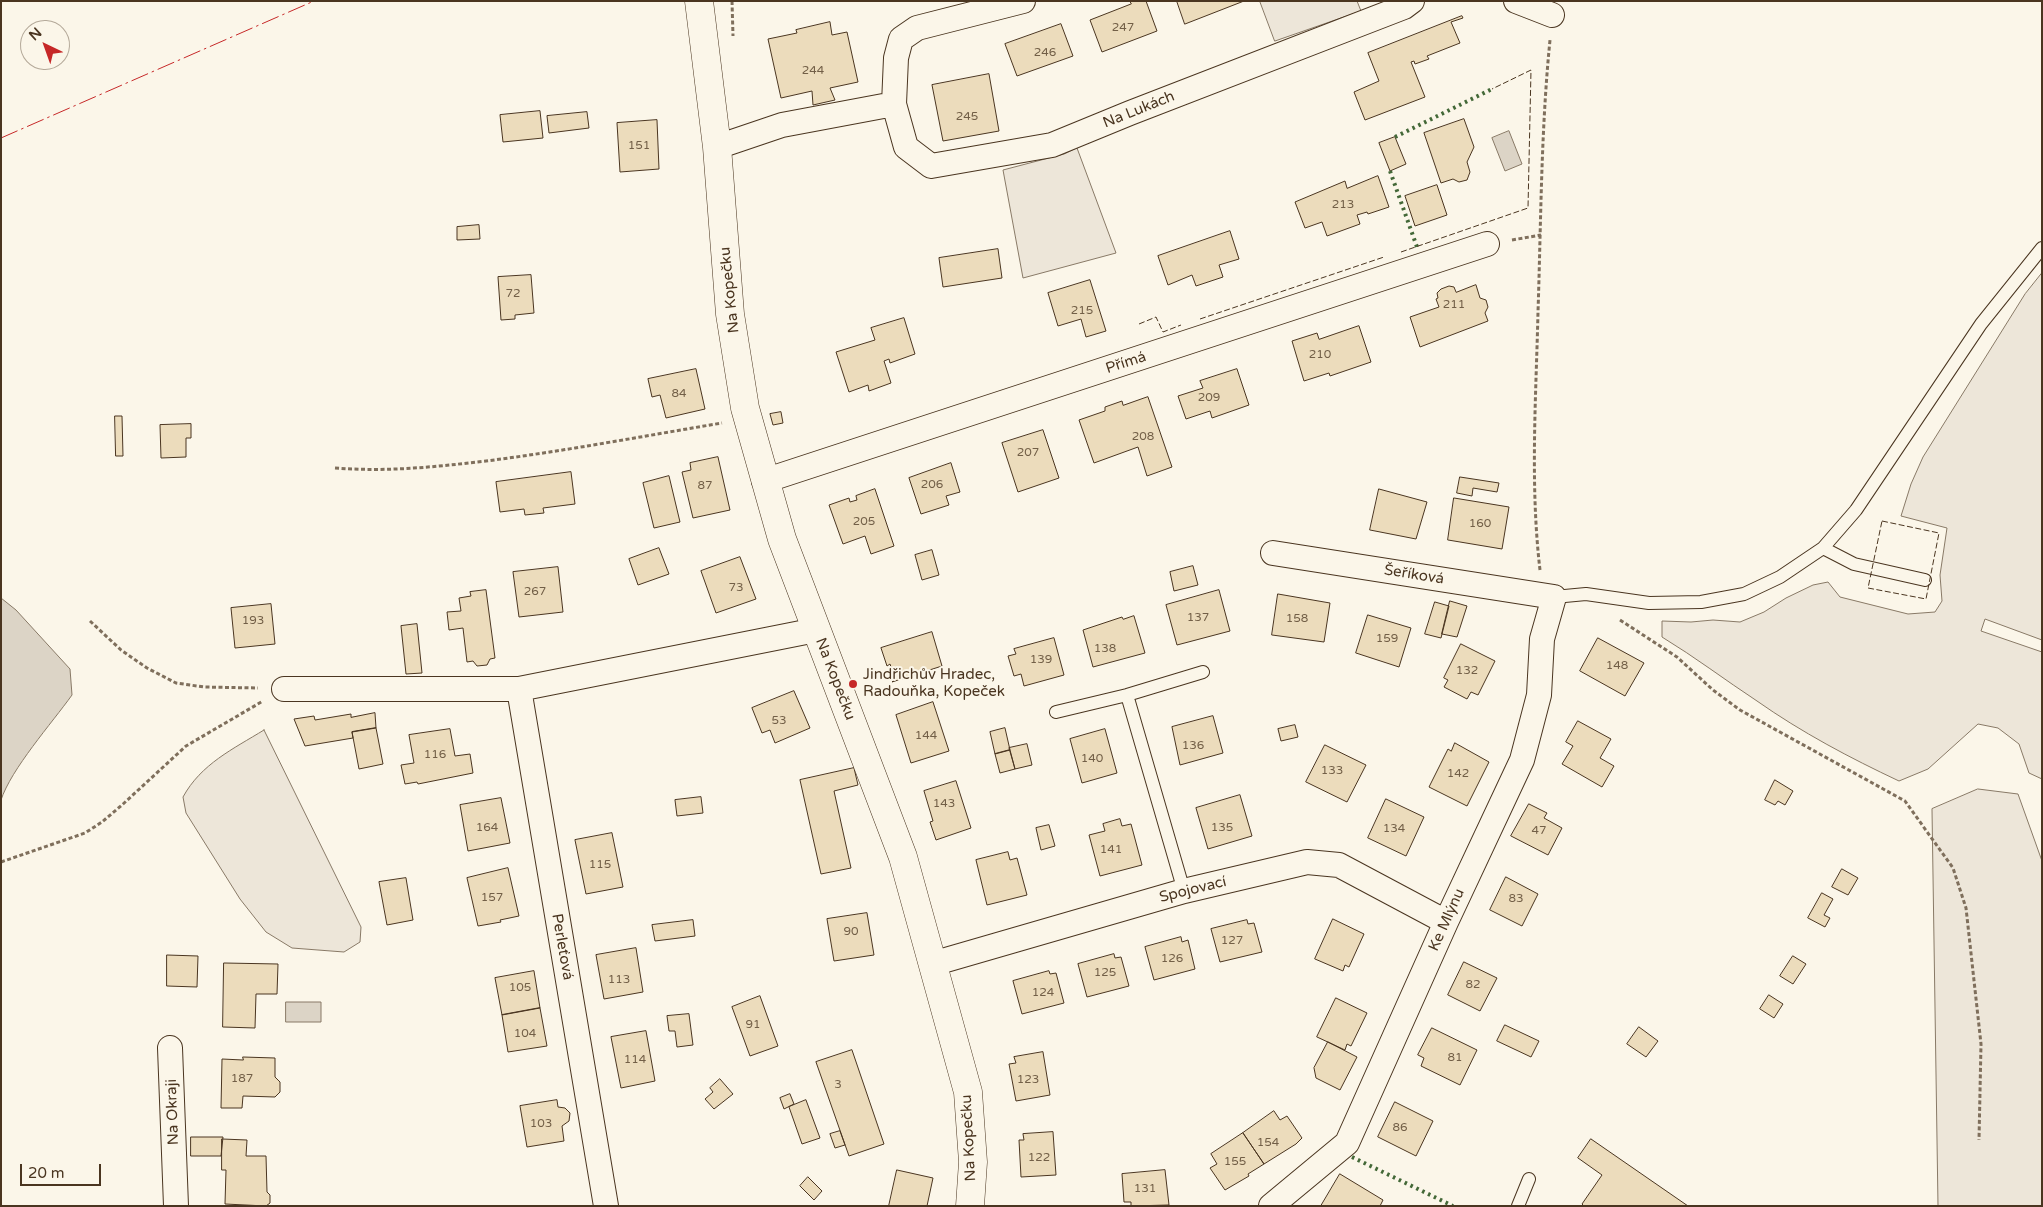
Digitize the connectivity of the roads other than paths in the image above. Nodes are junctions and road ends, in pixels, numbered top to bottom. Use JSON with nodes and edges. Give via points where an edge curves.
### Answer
{"nodes":[{"id":1,"x":700,"y":1,"type":"edge"},
{"id":2,"x":1024,"y":1,"type":"edge"},
{"id":3,"x":1412,"y":1,"type":"edge"},
{"id":4,"x":1516,"y":1,"type":"edge"},
{"id":5,"x":1552,"y":15,"type":"road end"},
{"id":6,"x":894,"y":104,"type":"junction"},
{"id":7,"x":718,"y":147,"type":"junction"},
{"id":8,"x":1487,"y":244,"type":"dead end"},
{"id":9,"x":2042,"y":248,"type":"edge"},
{"id":10,"x":764,"y":481,"type":"junction"},
{"id":11,"x":1823,"y":548,"type":"junction"},
{"id":12,"x":1273,"y":553,"type":"dead end"},
{"id":13,"x":1925,"y":580,"type":"dead end"},
{"id":14,"x":1548,"y":596,"type":"junction"},
{"id":15,"x":816,"y":630,"type":"junction"},
{"id":16,"x":1203,"y":672,"type":"dead end"},
{"id":17,"x":284,"y":689,"type":"road end"},
{"id":18,"x":519,"y":689,"type":"junction"},
{"id":19,"x":1127,"y":695,"type":"junction"},
{"id":20,"x":1056,"y":712,"type":"dead end"},
{"id":21,"x":1184,"y":891,"type":"junction"},
{"id":22,"x":1446,"y":922,"type":"junction"},
{"id":23,"x":932,"y":964,"type":"junction"},
{"id":24,"x":170,"y":1048,"type":"dead end"},
{"id":25,"x":1529,"y":1179,"type":"dead end"},
{"id":26,"x":176,"y":1206,"type":"edge"},
{"id":27,"x":606,"y":1206,"type":"edge"},
{"id":28,"x":970,"y":1206,"type":"edge"},
{"id":29,"x":1271,"y":1206,"type":"edge"},
{"id":30,"x":1518,"y":1206,"type":"edge"}],
"edges":[{"from":1,"to":7,"type":"street","name":"Na Kopečku"},
{"from":2,"to":6,"type":"street","name":"Na Lukách","via":[[917,28],[901,39],[896,58]]},
{"from":3,"to":6,"type":"street","name":"Na Lukách","via":[[1404,7],[1052,145],[931,166],[906,147]]},
{"from":4,"to":5,"type":"street"},
{"from":6,"to":7,"type":"street","via":[[782,125]]},
{"from":7,"to":10,"type":"street","name":"Na Kopečku","via":[[730,314],[747,419]]},
{"from":8,"to":10,"type":"street","name":"Přímá"},
{"from":9,"to":11,"type":"lane","via":[[1981,324],[1856,510]]},
{"from":10,"to":15,"type":"street","name":"Na Kopečku"},
{"from":11,"to":13,"type":"lane","via":[[1854,564]]},
{"from":11,"to":14,"type":"lane","via":[[1780,577],[1744,594],[1701,602],[1657,603],[1586,594]]},
{"from":12,"to":14,"type":"street","name":"Šeříková"},
{"from":14,"to":22,"type":"street","name":"Ke Mlýnu","via":[[1539,695],[1522,760]]},
{"from":15,"to":18,"type":"street"},
{"from":15,"to":23,"type":"street","name":"Na Kopečku","via":[[903,857]]},
{"from":16,"to":19,"type":"lane"},
{"from":17,"to":18,"type":"street"},
{"from":18,"to":27,"type":"street","name":"Perleťová"},
{"from":19,"to":20,"type":"lane"},
{"from":19,"to":21,"type":"lane"},
{"from":21,"to":22,"type":"street","name":"Spojovací","via":[[1306,862],[1339,865]]},
{"from":21,"to":23,"type":"street","name":"Spojovací"},
{"from":22,"to":29,"type":"street","name":"Ke Mlýnu","via":[[1347,1143]]},
{"from":23,"to":28,"type":"street","name":"Na Kopečku","via":[[968,1092],[973,1162]]},
{"from":24,"to":26,"type":"street","name":"Na Okraji"},
{"from":25,"to":30,"type":"lane"}]}
